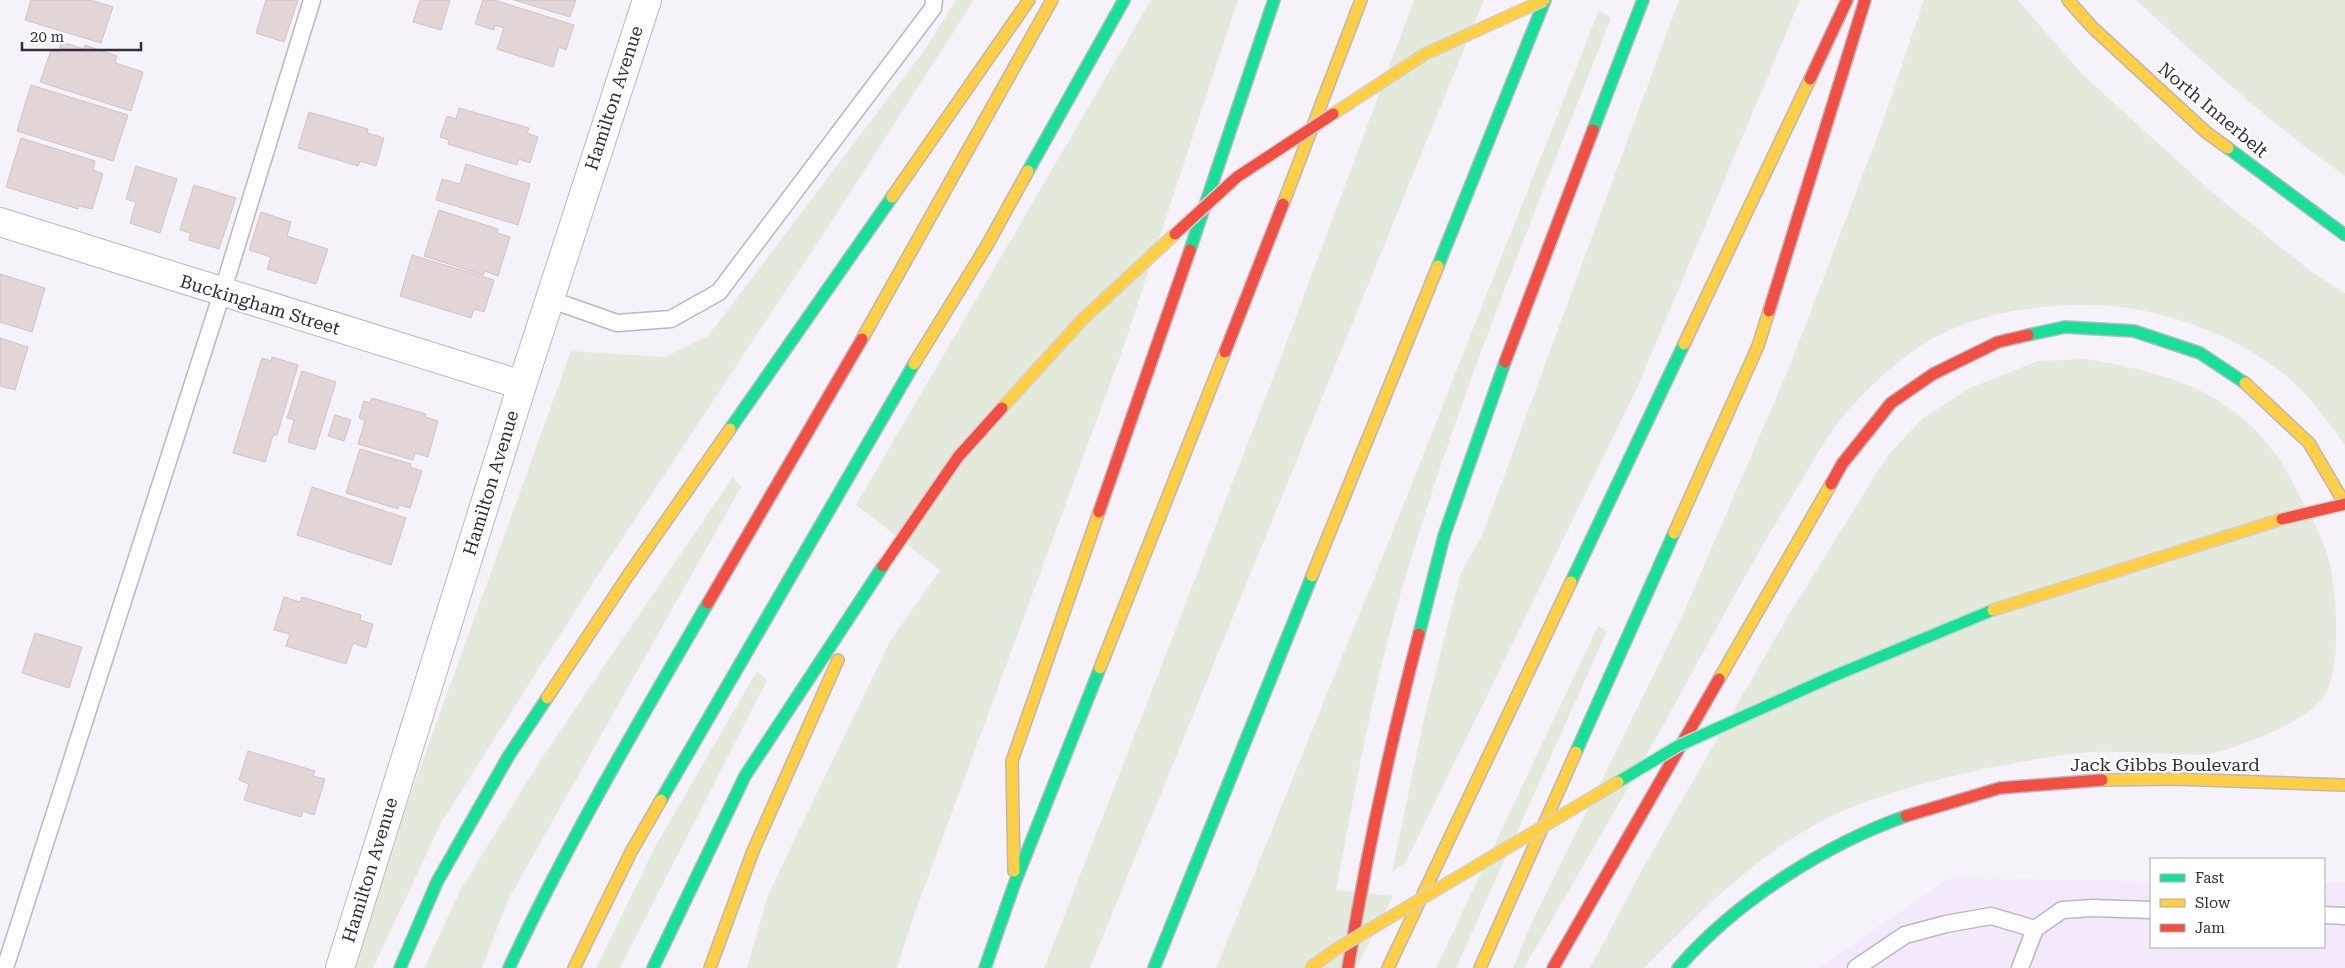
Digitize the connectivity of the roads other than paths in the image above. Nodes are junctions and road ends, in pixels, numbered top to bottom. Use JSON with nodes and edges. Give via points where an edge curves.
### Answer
{"nodes":[{"id":1,"x":312,"y":0,"type":"edge"},
{"id":2,"x":646,"y":0,"type":"edge"},
{"id":3,"x":934,"y":0,"type":"edge"},
{"id":4,"x":1029,"y":0,"type":"edge"},
{"id":5,"x":1052,"y":0,"type":"edge"},
{"id":6,"x":1124,"y":0,"type":"edge"},
{"id":7,"x":1274,"y":0,"type":"edge"},
{"id":8,"x":1360,"y":0,"type":"edge"},
{"id":9,"x":1544,"y":0,"type":"edge"},
{"id":10,"x":1644,"y":0,"type":"edge"},
{"id":11,"x":1847,"y":0,"type":"edge"},
{"id":12,"x":1865,"y":0,"type":"edge"},
{"id":13,"x":2068,"y":0,"type":"edge"},
{"id":14,"x":0,"y":222,"type":"edge"},
{"id":15,"x":2345,"y":235,"type":"edge"},
{"id":16,"x":222,"y":293,"type":"junction"},
{"id":17,"x":549,"y":299,"type":"junction"},
{"id":18,"x":522,"y":385,"type":"junction"},
{"id":19,"x":2345,"y":504,"type":"edge"},
{"id":20,"x":883,"y":566,"type":"junction"},
{"id":21,"x":2345,"y":785,"type":"edge"},
{"id":22,"x":1014,"y":885,"type":"junction"},
{"id":23,"x":2150,"y":910,"type":"edge"},
{"id":24,"x":2325,"y":915,"type":"edge"},
{"id":25,"x":2345,"y":916,"type":"edge"},
{"id":26,"x":2035,"y":930,"type":"junction"},
{"id":27,"x":6,"y":968,"type":"edge"},
{"id":28,"x":340,"y":968,"type":"edge"},
{"id":29,"x":400,"y":968,"type":"edge"},
{"id":30,"x":509,"y":968,"type":"edge"},
{"id":31,"x":574,"y":968,"type":"edge"},
{"id":32,"x":653,"y":968,"type":"edge"},
{"id":33,"x":710,"y":968,"type":"edge"},
{"id":34,"x":985,"y":968,"type":"edge"},
{"id":35,"x":1154,"y":968,"type":"edge"},
{"id":36,"x":1310,"y":968,"type":"edge"},
{"id":37,"x":1348,"y":968,"type":"edge"},
{"id":38,"x":1388,"y":968,"type":"edge"},
{"id":39,"x":1480,"y":968,"type":"edge"},
{"id":40,"x":1553,"y":968,"type":"edge"},
{"id":41,"x":1678,"y":968,"type":"edge"},
{"id":42,"x":1856,"y":968,"type":"edge"},
{"id":43,"x":2020,"y":968,"type":"edge"}],
"edges":[{"from":1,"to":16,"type":"lane"},
{"from":2,"to":17,"type":"street","name":"Hamilton Avenue"},
{"from":3,"to":17,"type":"lane","via":[[933,8],[719,292],[671,319],[616,323]]},
{"from":4,"to":29,"type":"main road","via":[[627,577],[508,756],[437,882]]},
{"from":5,"to":30,"type":"main road","via":[[881,306],[614,764],[542,897]]},
{"from":6,"to":31,"type":"main road","via":[[986,247],[887,408],[631,852]]},
{"from":7,"to":22,"type":"main road","via":[[1235,122],[1012,760]]},
{"from":8,"to":22,"type":"main road","via":[[1250,289]]},
{"from":9,"to":20,"type":"main road","bridge":true,"via":[[1425,54],[1237,177],[1076,326],[958,457]]},
{"from":9,"to":35,"type":"main road"},
{"from":10,"to":37,"type":"main road","via":[[1520,319],[1444,536],[1394,731],[1362,882]]},
{"from":11,"to":38,"type":"main road"},
{"from":12,"to":39,"type":"main road","via":[[1758,346]]},
{"from":13,"to":15,"type":"main road","name":"North Innerbelt","via":[[2207,133]]},
{"from":14,"to":16,"type":"street","name":"Buckingham Street"},
{"from":16,"to":18,"type":"street","name":"Buckingham Street"},
{"from":16,"to":27,"type":"lane"},
{"from":17,"to":18,"type":"street","name":"Hamilton Avenue"},
{"from":18,"to":28,"type":"street","name":"Hamilton Avenue"},
{"from":19,"to":36,"type":"main road","bridge":true,"via":[[2271,521],[1988,612],[1828,678],[1678,746]]},
{"from":19,"to":40,"type":"main road","via":[[2308,443],[2250,386],[2200,353],[2134,331],[2065,327],[1998,342],[1933,374],[1891,403],[1842,464]]},
{"from":20,"to":32,"type":"main road","via":[[745,776]]},
{"from":20,"to":33,"type":"main road","via":[[789,763],[727,912]]},
{"from":21,"to":41,"type":"main road","name":"Jack Gibbs Boulevard","via":[[2117,779],[2060,782],[2003,787],[1916,810],[1792,870],[1695,947]]},
{"from":22,"to":34,"type":"main road"},
{"from":23,"to":26,"type":"lane","via":[[2062,910]]},
{"from":24,"to":25,"type":"lane"},
{"from":26,"to":42,"type":"lane","via":[[1991,916],[1946,924],[1905,935]]},
{"from":26,"to":43,"type":"lane"}]}
